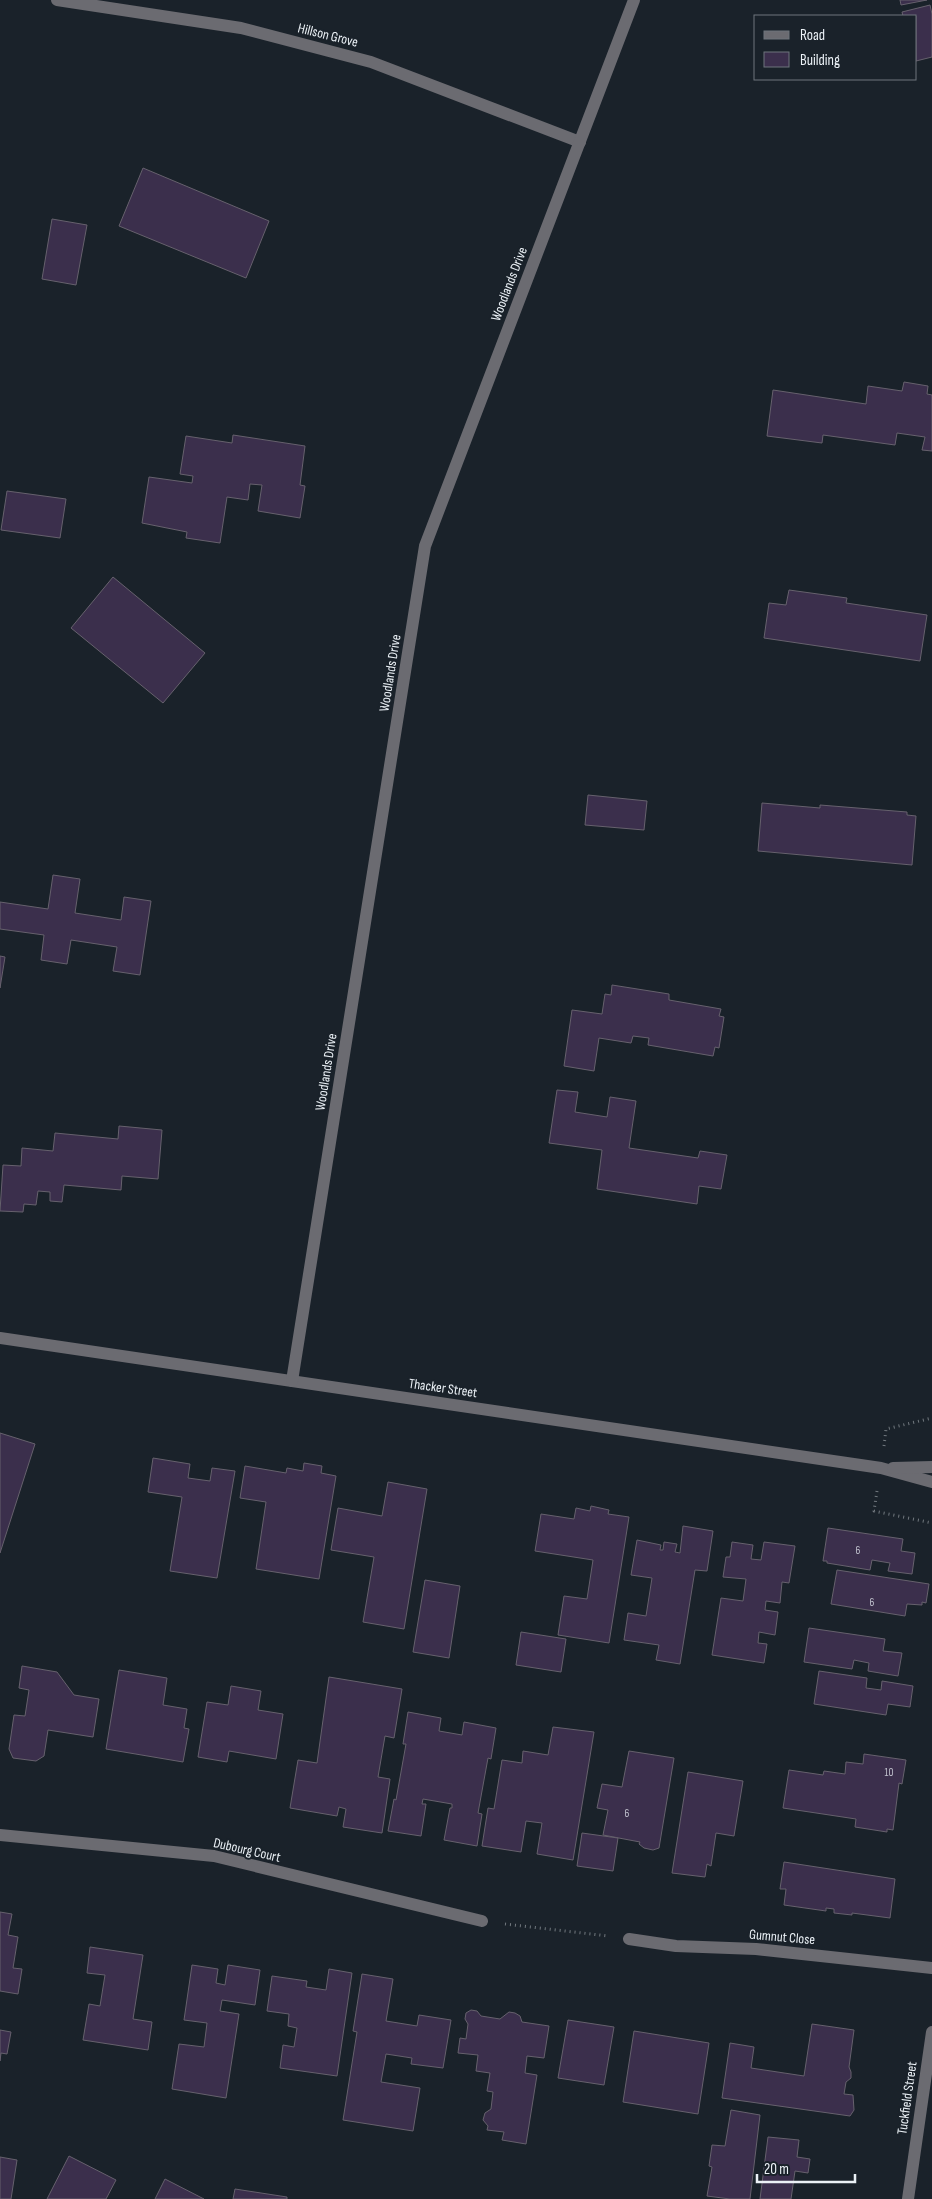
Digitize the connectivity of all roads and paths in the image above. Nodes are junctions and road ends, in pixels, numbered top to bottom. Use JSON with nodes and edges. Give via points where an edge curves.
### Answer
{"nodes":[{"id":1,"x":57,"y":0,"type":"edge"},
{"id":2,"x":634,"y":0,"type":"edge"},
{"id":3,"x":580,"y":142,"type":"junction"},
{"id":4,"x":0,"y":1338,"type":"edge"},
{"id":5,"x":292,"y":1381,"type":"junction"},
{"id":6,"x":932,"y":1466,"type":"edge"},
{"id":7,"x":881,"y":1468,"type":"junction"},
{"id":8,"x":932,"y":1482,"type":"edge"},
{"id":9,"x":0,"y":1835,"type":"edge"},
{"id":10,"x":482,"y":1921,"type":"joint"},
{"id":11,"x":629,"y":1939,"type":"joint"},
{"id":12,"x":932,"y":1968,"type":"edge"},
{"id":13,"x":932,"y":2032,"type":"edge"},
{"id":14,"x":908,"y":2199,"type":"edge"}],
"edges":[{"from":1,"to":3,"type":"street","name":"Hillson Grove","via":[[241,28],[371,62]]},
{"from":2,"to":3,"type":"street","name":"Woodlands Drive"},
{"from":3,"to":5,"type":"street","name":"Woodlands Drive","via":[[425,546]]},
{"from":4,"to":5,"type":"street","name":"Thacker Street"},
{"from":5,"to":7,"type":"street","name":"Thacker Street"},
{"from":6,"to":7,"type":"street","name":"Thacker Street"},
{"from":7,"to":8,"type":"street","name":"Thacker Street"},
{"from":9,"to":10,"type":"street","name":"Dubourg Court","via":[[214,1856]]},
{"from":10,"to":11,"type":"path"},
{"from":11,"to":12,"type":"street","name":"Gumnut Close"},
{"from":13,"to":14,"type":"street","name":"Tuckfield Street"}]}
